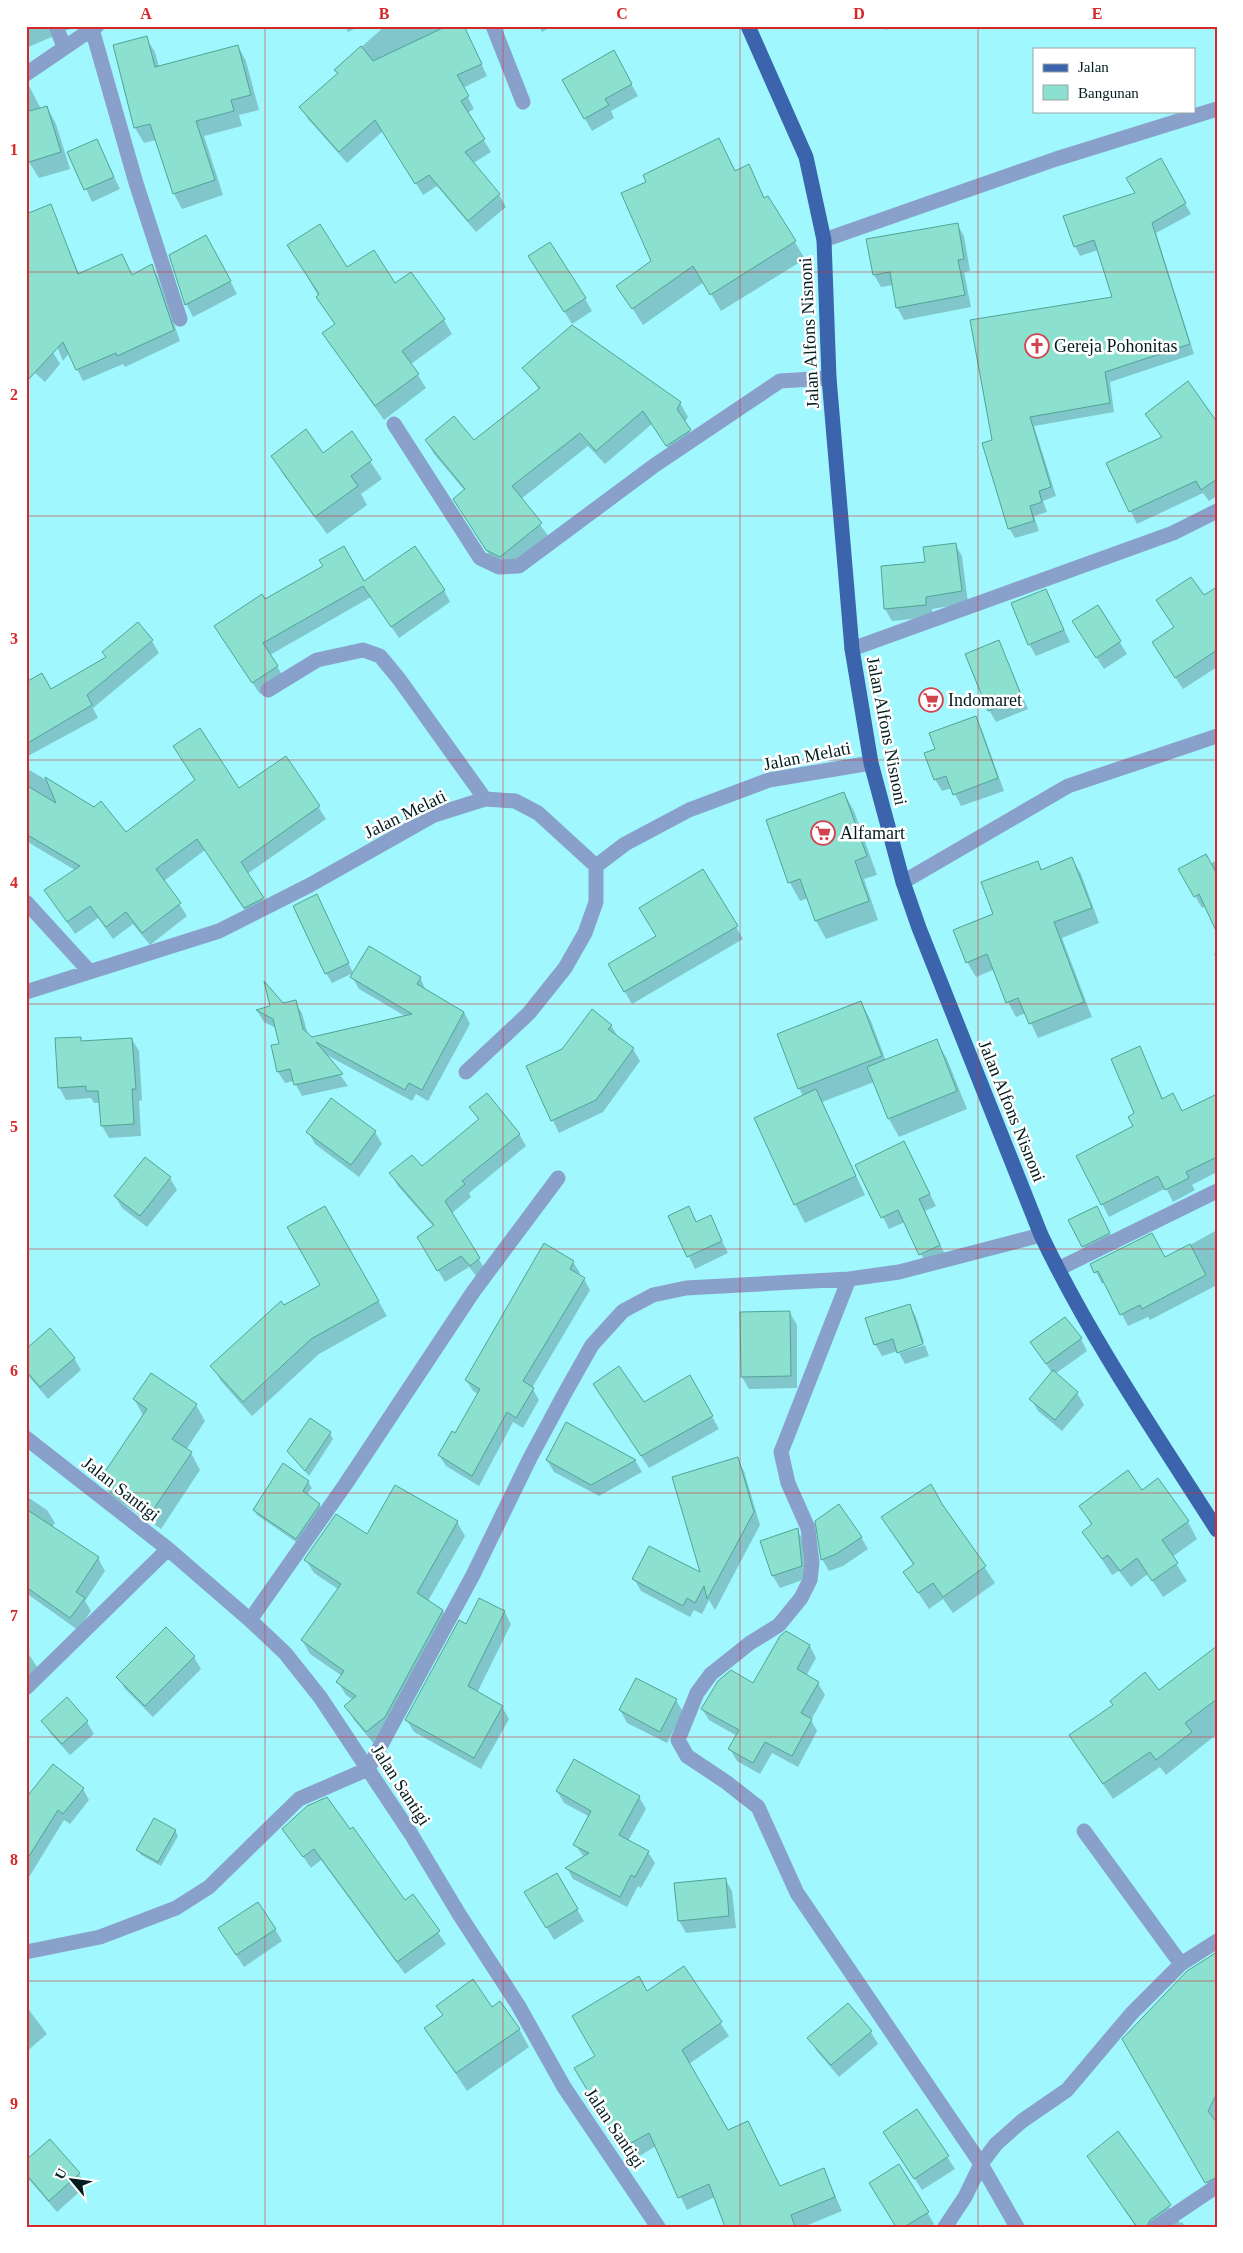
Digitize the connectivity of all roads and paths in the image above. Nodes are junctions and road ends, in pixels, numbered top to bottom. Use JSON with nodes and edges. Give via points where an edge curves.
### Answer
{"nodes":[{"id":1,"x":56,"y":26,"type":"edge"},
{"id":2,"x":492,"y":26,"type":"edge"},
{"id":3,"x":748,"y":26,"type":"edge"},
{"id":4,"x":95,"y":28,"type":"edge"},
{"id":5,"x":64,"y":47,"type":"junction"},
{"id":6,"x":26,"y":74,"type":"edge"},
{"id":7,"x":524,"y":102,"type":"dead end"},
{"id":8,"x":1217,"y":110,"type":"edge"},
{"id":9,"x":824,"y":240,"type":"junction"},
{"id":10,"x":180,"y":319,"type":"dead end"},
{"id":11,"x":829,"y":378,"type":"junction"},
{"id":12,"x":394,"y":424,"type":"dead end"},
{"id":13,"x":1217,"y":510,"type":"edge"},
{"id":14,"x":852,"y":649,"type":"junction"},
{"id":15,"x":268,"y":690,"type":"dead end"},
{"id":16,"x":1217,"y":736,"type":"edge"},
{"id":17,"x":871,"y":763,"type":"junction"},
{"id":18,"x":485,"y":799,"type":"junction"},
{"id":19,"x":596,"y":866,"type":"junction"},
{"id":20,"x":903,"y":882,"type":"junction"},
{"id":21,"x":26,"y":902,"type":"edge"},
{"id":22,"x":90,"y":972,"type":"junction"},
{"id":23,"x":26,"y":992,"type":"edge"},
{"id":24,"x":466,"y":1072,"type":"dead end"},
{"id":25,"x":558,"y":1178,"type":"dead end"},
{"id":26,"x":1217,"y":1191,"type":"edge"},
{"id":27,"x":1041,"y":1235,"type":"junction"},
{"id":28,"x":1058,"y":1269,"type":"junction"},
{"id":29,"x":849,"y":1279,"type":"junction"},
{"id":30,"x":26,"y":1438,"type":"edge"},
{"id":31,"x":1217,"y":1530,"type":"edge"},
{"id":32,"x":168,"y":1549,"type":"junction"},
{"id":33,"x":250,"y":1620,"type":"junction"},
{"id":34,"x":26,"y":1688,"type":"edge"},
{"id":35,"x":368,"y":1769,"type":"junction"},
{"id":36,"x":1084,"y":1831,"type":"dead end"},
{"id":37,"x":1217,"y":1940,"type":"edge"},
{"id":38,"x":26,"y":1952,"type":"edge"},
{"id":39,"x":1181,"y":1964,"type":"junction"},
{"id":40,"x":981,"y":2164,"type":"junction"},
{"id":41,"x":1217,"y":2186,"type":"edge"},
{"id":42,"x":658,"y":2227,"type":"edge"},
{"id":43,"x":945,"y":2227,"type":"edge"},
{"id":44,"x":1017,"y":2227,"type":"edge"},
{"id":45,"x":1156,"y":2227,"type":"edge"}],
"edges":[{"from":1,"to":5,"type":"street"},
{"from":2,"to":7,"type":"street"},
{"from":3,"to":9,"type":"main road","name":"Jalan Alfons Nisnoni","via":[[806,157]]},
{"from":4,"to":5,"type":"street"},
{"from":4,"to":10,"type":"street","via":[[136,184]]},
{"from":5,"to":6,"type":"street"},
{"from":8,"to":9,"type":"street","via":[[1056,159]]},
{"from":9,"to":11,"type":"main road","name":"Jalan Alfons Nisnoni"},
{"from":11,"to":12,"type":"street","via":[[780,380],[655,465],[519,566],[499,567],[480,558]]},
{"from":11,"to":14,"type":"main road","name":"Jalan Alfons Nisnoni"},
{"from":13,"to":14,"type":"street","via":[[1174,533]]},
{"from":14,"to":17,"type":"main road","name":"Jalan Alfons Nisnoni"},
{"from":15,"to":18,"type":"street","via":[[317,660],[363,650],[380,656]]},
{"from":16,"to":20,"type":"street","via":[[1068,786]]},
{"from":17,"to":19,"type":"street","name":"Jalan Melati","via":[[769,780],[733,793],[689,810],[625,844]]},
{"from":17,"to":20,"type":"main road","name":"Jalan Alfons Nisnoni"},
{"from":18,"to":19,"type":"street","name":"Jalan Melati","via":[[516,801],[538,813]]},
{"from":18,"to":22,"type":"street","name":"Jalan Melati","via":[[434,816],[219,931]]},
{"from":19,"to":24,"type":"street","via":[[596,902],[585,933],[565,968],[529,1014]]},
{"from":20,"to":27,"type":"main road","name":"Jalan Alfons Nisnoni"},
{"from":21,"to":22,"type":"street"},
{"from":22,"to":23,"type":"street","name":"Jalan Melati"},
{"from":25,"to":33,"type":"street","via":[[473,1292],[345,1485]]},
{"from":26,"to":28,"type":"street"},
{"from":27,"to":28,"type":"main road","name":"Jalan Alfons Nisnoni"},
{"from":27,"to":29,"type":"street","via":[[899,1272]]},
{"from":28,"to":31,"type":"main road","name":"Jalan Alfons Nisnoni","via":[[1087,1322]]},
{"from":29,"to":35,"type":"street","via":[[686,1288],[653,1295],[623,1311],[592,1345],[566,1391],[473,1575]]},
{"from":29,"to":40,"type":"street","via":[[781,1452],[788,1483],[808,1528],[812,1563],[810,1580],[801,1598],[779,1625],[750,1642],[711,1674],[697,1693],[678,1740],[687,1756],[758,1807],[798,1893]]},
{"from":30,"to":32,"type":"street","name":"Jalan Santigi"},
{"from":32,"to":33,"type":"street","name":"Jalan Santigi"},
{"from":32,"to":34,"type":"street"},
{"from":33,"to":35,"type":"street","name":"Jalan Santigi","via":[[285,1653],[320,1697]]},
{"from":35,"to":38,"type":"street","via":[[299,1799],[209,1886],[176,1908],[100,1937]]},
{"from":35,"to":42,"type":"street","name":"Jalan Santigi","via":[[518,2005],[564,2087]]},
{"from":36,"to":39,"type":"street"},
{"from":37,"to":39,"type":"street"},
{"from":39,"to":40,"type":"street","via":[[1132,2013],[1067,2090],[1022,2121],[996,2144]]},
{"from":40,"to":43,"type":"street"},
{"from":40,"to":44,"type":"street"},
{"from":41,"to":45,"type":"street"}]}
